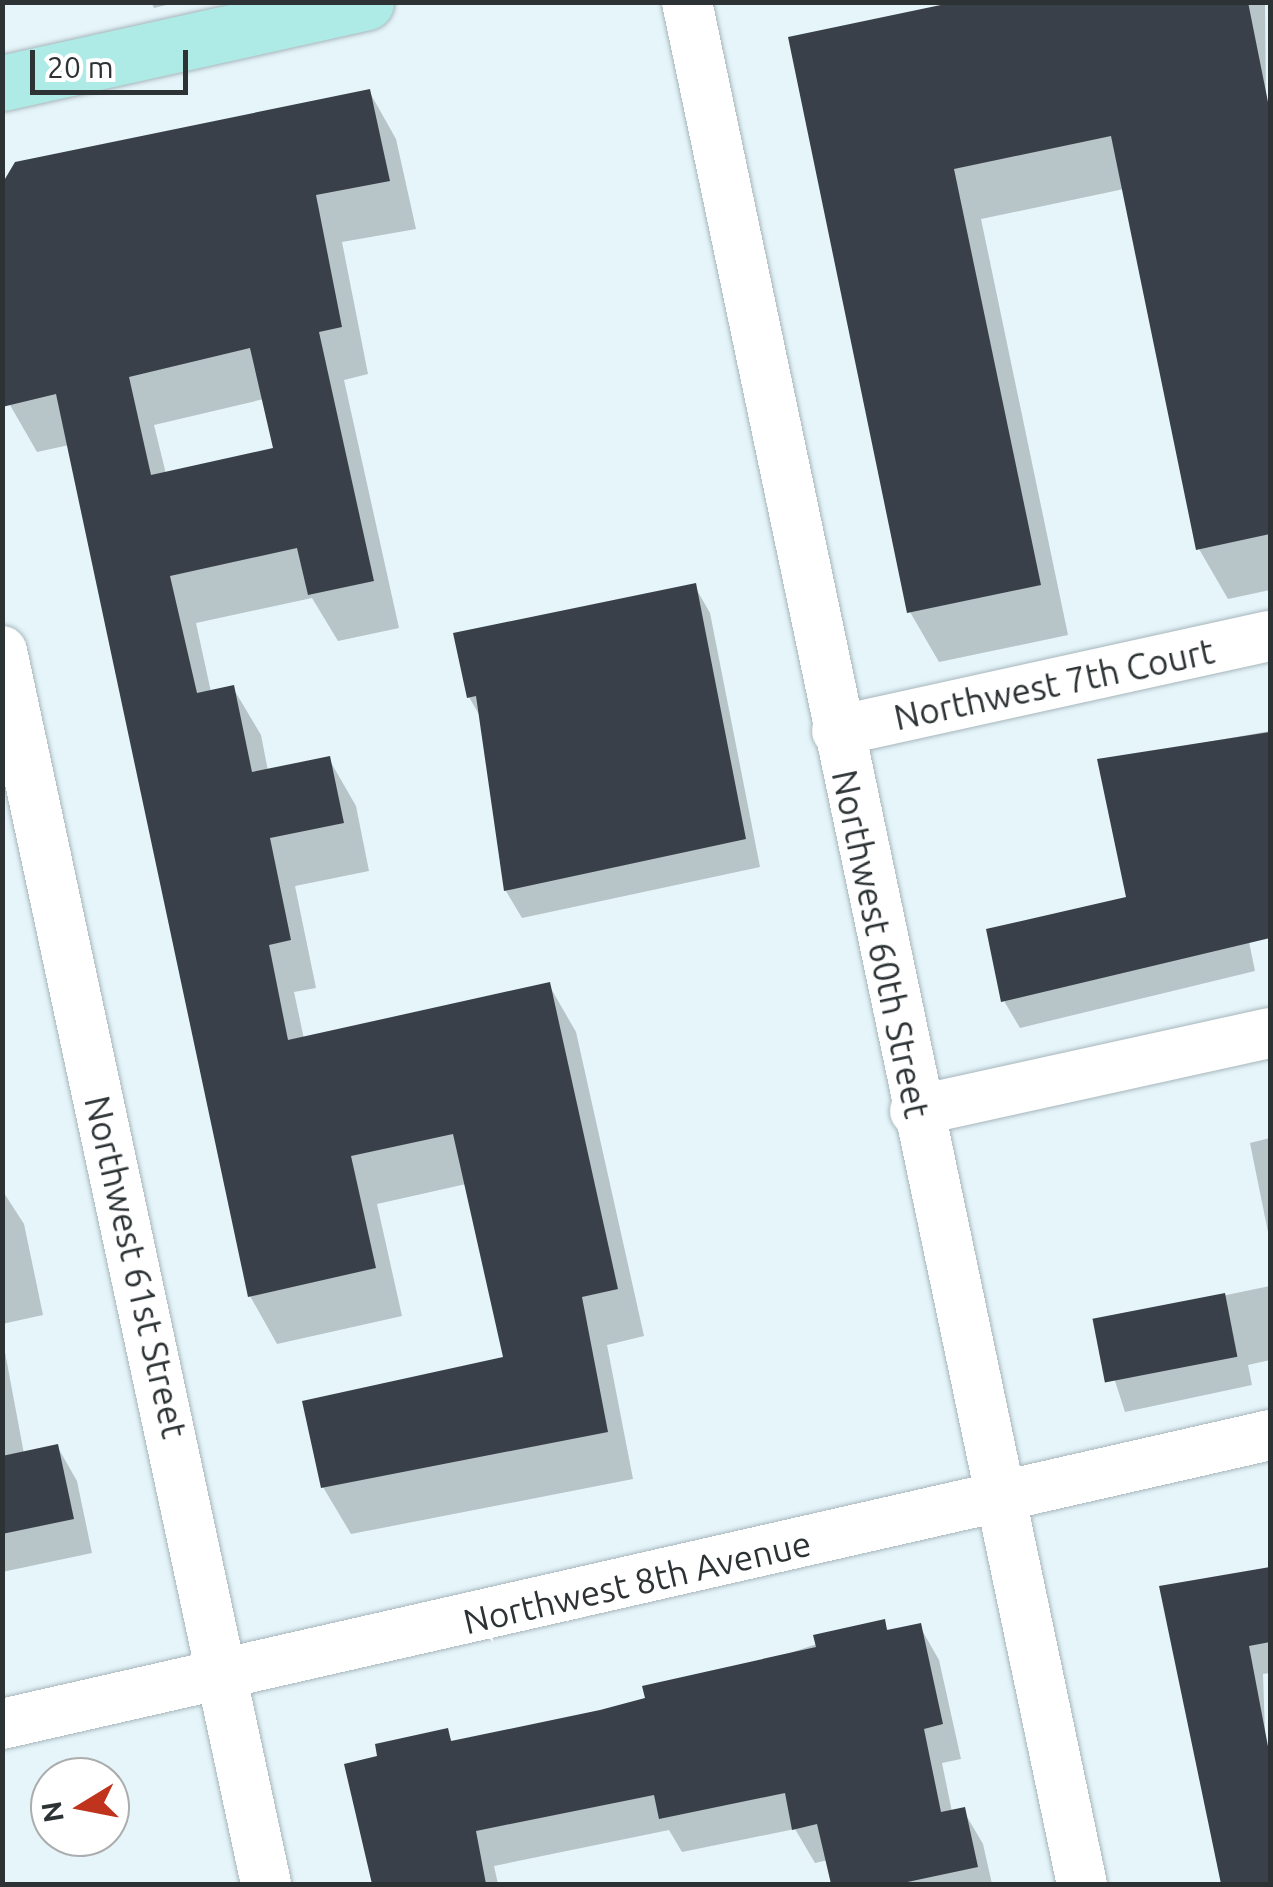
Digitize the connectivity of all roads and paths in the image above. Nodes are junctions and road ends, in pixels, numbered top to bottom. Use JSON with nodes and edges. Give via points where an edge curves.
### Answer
{"nodes":[{"id":1,"x":366,"y":2,"type":"edge"},
{"id":2,"x":687,"y":2,"type":"edge"},
{"id":3,"x":2,"y":83,"type":"edge"},
{"id":4,"x":1270,"y":636,"type":"edge"},
{"id":5,"x":2,"y":650,"type":"edge"},
{"id":6,"x":837,"y":731,"type":"junction"},
{"id":7,"x":1270,"y":1034,"type":"edge"},
{"id":8,"x":915,"y":1110,"type":"junction"},
{"id":9,"x":1270,"y":1435,"type":"edge"},
{"id":10,"x":994,"y":1495,"type":"junction"},
{"id":11,"x":228,"y":1679,"type":"junction"},
{"id":12,"x":2,"y":1724,"type":"edge"},
{"id":13,"x":266,"y":1884,"type":"edge"},
{"id":14,"x":1082,"y":1884,"type":"edge"}],
"edges":[{"from":1,"to":3,"type":"main road"},
{"from":2,"to":6,"type":"street","name":"Northwest 60th Street"},
{"from":4,"to":6,"type":"street","name":"Northwest 7th Court"},
{"from":5,"to":11,"type":"street","name":"Northwest 61st Street"},
{"from":6,"to":8,"type":"street","name":"Northwest 60th Street"},
{"from":7,"to":8,"type":"street"},
{"from":8,"to":10,"type":"street","name":"Northwest 60th Street"},
{"from":9,"to":10,"type":"street","name":"Northwest 8th Avenue"},
{"from":10,"to":11,"type":"street","name":"Northwest 8th Avenue"},
{"from":10,"to":14,"type":"street","name":"Northwest 60th Street"},
{"from":11,"to":12,"type":"street","name":"Northwest 8th Avenue"},
{"from":11,"to":13,"type":"street","name":"Northwest 61st Street"}]}
